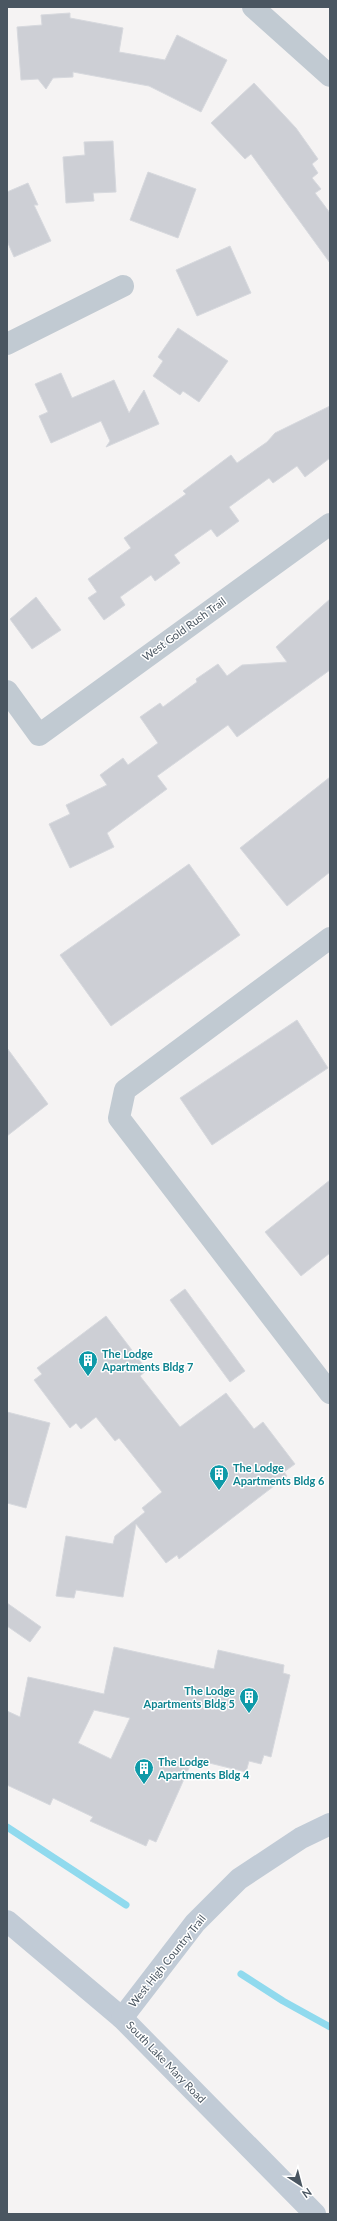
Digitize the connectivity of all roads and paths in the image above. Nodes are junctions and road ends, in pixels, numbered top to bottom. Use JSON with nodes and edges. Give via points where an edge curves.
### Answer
{"nodes":[{"id":1,"x":253,"y":7,"type":"edge"},
{"id":2,"x":330,"y":76,"type":"edge"},
{"id":3,"x":123,"y":286,"type":"dead end"},
{"id":4,"x":8,"y":342,"type":"edge"},
{"id":5,"x":330,"y":524,"type":"edge"},
{"id":6,"x":7,"y":691,"type":"edge"},
{"id":7,"x":330,"y":938,"type":"edge"},
{"id":8,"x":330,"y":1393,"type":"edge"},
{"id":9,"x":330,"y":1824,"type":"edge"},
{"id":10,"x":7,"y":1921,"type":"edge"},
{"id":11,"x":122,"y":2018,"type":"junction"},
{"id":12,"x":315,"y":2214,"type":"edge"}],
"edges":[{"from":1,"to":2,"type":"street"},
{"from":3,"to":4,"type":"street"},
{"from":5,"to":6,"type":"street","name":"West Gold Rush Trail","via":[[39,735]]},
{"from":7,"to":8,"type":"street","via":[[125,1090],[119,1118]]},
{"from":9,"to":11,"type":"main road","name":"West High Country Trail","via":[[302,1838],[239,1879],[195,1923]]},
{"from":10,"to":11,"type":"main road","name":"South Lake Mary Road"},
{"from":11,"to":12,"type":"main road","name":"South Lake Mary Road"}]}
